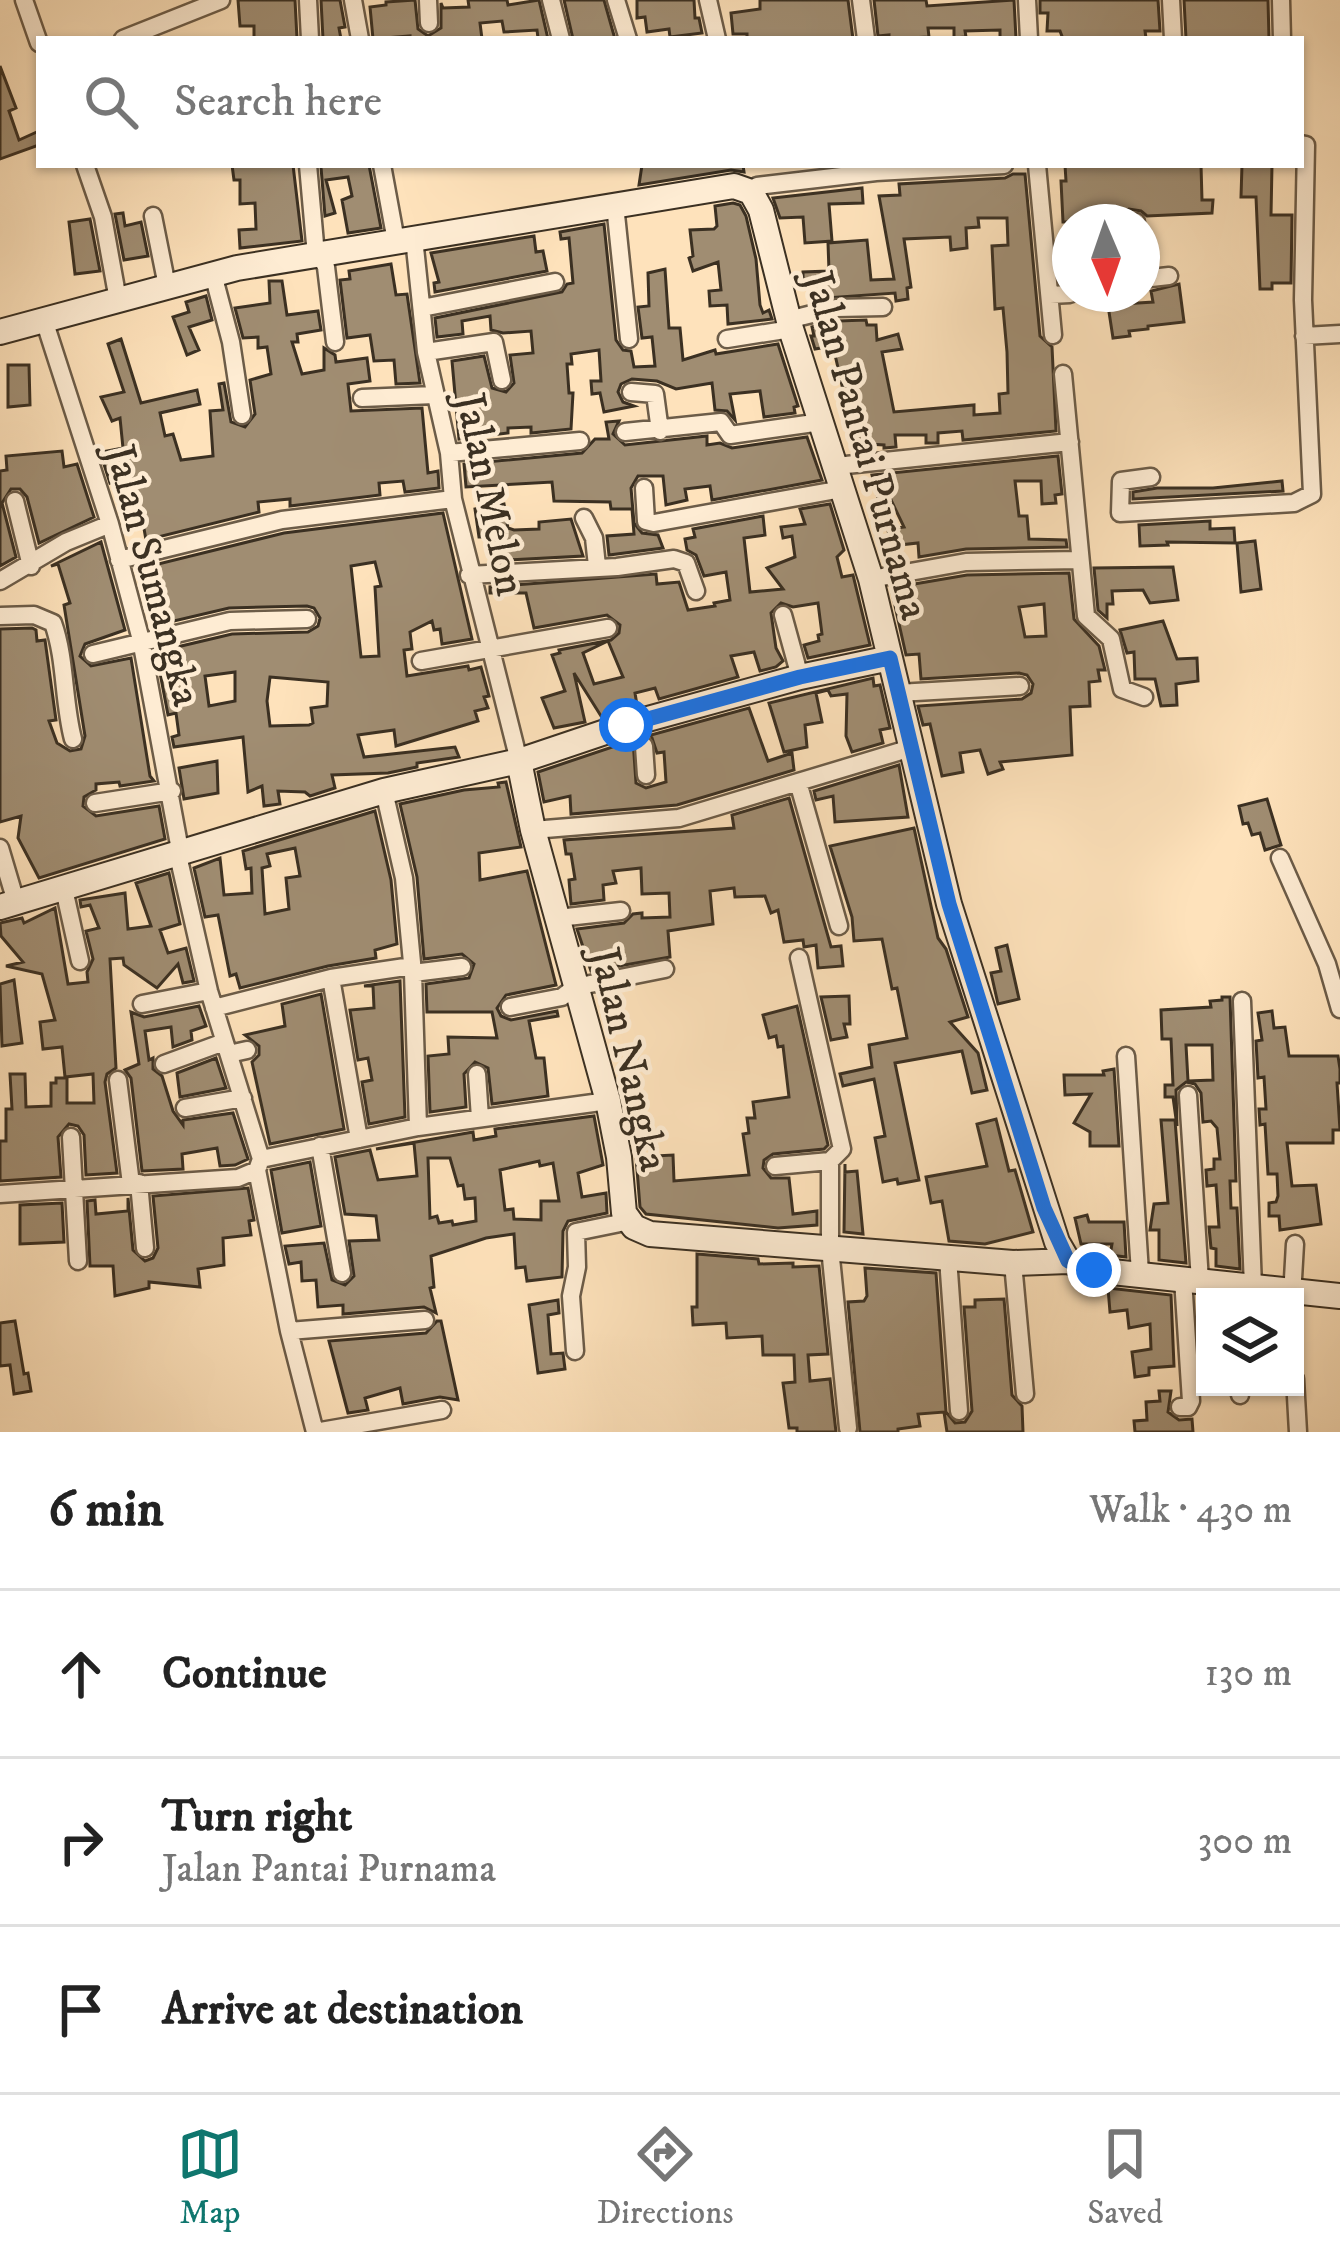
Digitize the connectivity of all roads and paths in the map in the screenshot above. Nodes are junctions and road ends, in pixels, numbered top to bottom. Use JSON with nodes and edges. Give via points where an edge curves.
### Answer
{"nodes":[{"id":1,"x":24,"y":0,"type":"edge"},
{"id":2,"x":221,"y":0,"type":"edge"},
{"id":3,"x":308,"y":0,"type":"edge"},
{"id":4,"x":353,"y":0,"type":"edge"},
{"id":5,"x":428,"y":0,"type":"edge"},
{"id":6,"x":551,"y":0,"type":"edge"},
{"id":7,"x":616,"y":0,"type":"edge"},
{"id":8,"x":708,"y":0,"type":"edge"},
{"id":9,"x":861,"y":0,"type":"edge"},
{"id":10,"x":1028,"y":0,"type":"edge"},
{"id":11,"x":1171,"y":0,"type":"edge"},
{"id":12,"x":1281,"y":0,"type":"edge"},
{"id":13,"x":430,"y":23,"type":"dead end"},
{"id":14,"x":37,"y":36,"type":"edge"},
{"id":15,"x":131,"y":36,"type":"edge"},
{"id":16,"x":310,"y":36,"type":"edge"},
{"id":17,"x":359,"y":36,"type":"edge"},
{"id":18,"x":560,"y":36,"type":"edge"},
{"id":19,"x":627,"y":36,"type":"edge"},
{"id":20,"x":716,"y":36,"type":"edge"},
{"id":21,"x":866,"y":36,"type":"edge"},
{"id":22,"x":1029,"y":36,"type":"edge"},
{"id":23,"x":1173,"y":36,"type":"edge"},
{"id":24,"x":1282,"y":36,"type":"edge"},
{"id":25,"x":1304,"y":144,"type":"edge"},
{"id":26,"x":91,"y":168,"type":"edge"},
{"id":27,"x":308,"y":168,"type":"edge"},
{"id":28,"x":383,"y":168,"type":"edge"},
{"id":29,"x":750,"y":168,"type":"edge"},
{"id":30,"x":876,"y":168,"type":"edge"},
{"id":31,"x":1037,"y":168,"type":"edge"},
{"id":32,"x":754,"y":189,"type":"junction"},
{"id":33,"x":615,"y":206,"type":"junction"},
{"id":34,"x":153,"y":216,"type":"dead end"},
{"id":35,"x":405,"y":240,"type":"junction"},
{"id":36,"x":320,"y":255,"type":"junction"},
{"id":37,"x":212,"y":274,"type":"junction"},
{"id":38,"x":1169,"y":276,"type":"dead end"},
{"id":39,"x":1160,"y":277,"type":"edge"},
{"id":40,"x":555,"y":282,"type":"dead end"},
{"id":41,"x":166,"y":286,"type":"junction"},
{"id":42,"x":1051,"y":296,"type":"joint"},
{"id":43,"x":118,"y":300,"type":"junction"},
{"id":44,"x":883,"y":307,"type":"dead end"},
{"id":45,"x":422,"y":308,"type":"junction"},
{"id":46,"x":45,"y":322,"type":"junction"},
{"id":47,"x":789,"y":324,"type":"junction"},
{"id":48,"x":0,"y":332,"type":"edge"},
{"id":49,"x":1340,"y":334,"type":"edge"},
{"id":50,"x":1053,"y":335,"type":"dead end"},
{"id":51,"x":1304,"y":336,"type":"junction"},
{"id":52,"x":629,"y":339,"type":"dead end"},
{"id":53,"x":727,"y":339,"type":"dead end"},
{"id":54,"x":335,"y":342,"type":"dead end"},
{"id":55,"x":426,"y":352,"type":"junction"},
{"id":56,"x":1063,"y":374,"type":"dead end"},
{"id":57,"x":502,"y":380,"type":"dead end"},
{"id":58,"x":631,"y":392,"type":"dead end"},
{"id":59,"x":434,"y":395,"type":"junction"},
{"id":60,"x":362,"y":398,"type":"dead end"},
{"id":61,"x":242,"y":416,"type":"dead end"},
{"id":62,"x":821,"y":422,"type":"junction"},
{"id":63,"x":660,"y":430,"type":"junction"},
{"id":64,"x":625,"y":432,"type":"dead end"},
{"id":65,"x":580,"y":441,"type":"dead end"},
{"id":66,"x":1070,"y":442,"type":"junction"},
{"id":67,"x":449,"y":453,"type":"junction"},
{"id":68,"x":1151,"y":477,"type":"dead end"},
{"id":69,"x":839,"y":478,"type":"junction"},
{"id":70,"x":644,"y":488,"type":"dead end"},
{"id":71,"x":453,"y":500,"type":"junction"},
{"id":72,"x":15,"y":501,"type":"dead end"},
{"id":73,"x":584,"y":518,"type":"dead end"},
{"id":74,"x":110,"y":524,"type":"junction"},
{"id":75,"x":119,"y":560,"type":"junction"},
{"id":76,"x":1080,"y":560,"type":"junction"},
{"id":77,"x":32,"y":566,"type":"junction"},
{"id":78,"x":597,"y":566,"type":"junction"},
{"id":79,"x":469,"y":575,"type":"junction"},
{"id":80,"x":871,"y":580,"type":"junction"},
{"id":81,"x":0,"y":581,"type":"edge"},
{"id":82,"x":696,"y":591,"type":"dead end"},
{"id":83,"x":783,"y":615,"type":"dead end"},
{"id":84,"x":0,"y":616,"type":"edge"},
{"id":85,"x":307,"y":619,"type":"dead end"},
{"id":86,"x":608,"y":628,"type":"dead end"},
{"id":87,"x":141,"y":640,"type":"junction"},
{"id":88,"x":489,"y":650,"type":"junction"},
{"id":89,"x":76,"y":658,"type":"junction"},
{"id":90,"x":890,"y":658,"type":"junction"},
{"id":91,"x":421,"y":661,"type":"dead end"},
{"id":92,"x":800,"y":677,"type":"junction"},
{"id":93,"x":1020,"y":686,"type":"dead end"},
{"id":94,"x":898,"y":694,"type":"junction"},
{"id":95,"x":1144,"y":698,"type":"dead end"},
{"id":96,"x":73,"y":739,"type":"dead end"},
{"id":97,"x":644,"y":746,"type":"dead end"},
{"id":98,"x":911,"y":748,"type":"junction"},
{"id":99,"x":519,"y":761,"type":"junction"},
{"id":100,"x":646,"y":776,"type":"dead end"},
{"id":101,"x":797,"y":782,"type":"junction"},
{"id":102,"x":384,"y":790,"type":"junction"},
{"id":103,"x":172,"y":791,"type":"junction"},
{"id":104,"x":95,"y":803,"type":"dead end"},
{"id":105,"x":533,"y":830,"type":"junction"},
{"id":106,"x":0,"y":848,"type":"edge"},
{"id":107,"x":178,"y":851,"type":"junction"},
{"id":108,"x":1280,"y":858,"type":"dead end"},
{"id":109,"x":64,"y":890,"type":"junction"},
{"id":110,"x":8,"y":904,"type":"edge"},
{"id":111,"x":621,"y":911,"type":"dead end"},
{"id":112,"x":558,"y":918,"type":"junction"},
{"id":113,"x":839,"y":926,"type":"dead end"},
{"id":114,"x":799,"y":958,"type":"dead end"},
{"id":115,"x":80,"y":961,"type":"dead end"},
{"id":116,"x":462,"y":967,"type":"dead end"},
{"id":117,"x":665,"y":969,"type":"dead end"},
{"id":118,"x":413,"y":970,"type":"junction"},
{"id":119,"x":332,"y":978,"type":"junction"},
{"id":120,"x":575,"y":987,"type":"junction"},
{"id":121,"x":211,"y":1000,"type":"junction"},
{"id":122,"x":1242,"y":1001,"type":"dead end"},
{"id":123,"x":142,"y":1004,"type":"dead end"},
{"id":124,"x":509,"y":1007,"type":"dead end"},
{"id":125,"x":1340,"y":1009,"type":"edge"},
{"id":126,"x":233,"y":1049,"type":"junction"},
{"id":127,"x":1126,"y":1056,"type":"dead end"},
{"id":128,"x":164,"y":1064,"type":"dead end"},
{"id":129,"x":477,"y":1074,"type":"dead end"},
{"id":130,"x":118,"y":1080,"type":"dead end"},
{"id":131,"x":1188,"y":1095,"type":"dead end"},
{"id":132,"x":244,"y":1098,"type":"junction"},
{"id":133,"x":608,"y":1101,"type":"junction"},
{"id":134,"x":185,"y":1108,"type":"dead end"},
{"id":135,"x":480,"y":1118,"type":"junction"},
{"id":136,"x":418,"y":1127,"type":"junction"},
{"id":137,"x":71,"y":1137,"type":"dead end"},
{"id":138,"x":359,"y":1139,"type":"junction"},
{"id":139,"x":320,"y":1146,"type":"junction"},
{"id":140,"x":830,"y":1161,"type":"junction"},
{"id":141,"x":259,"y":1165,"type":"junction"},
{"id":142,"x":775,"y":1166,"type":"dead end"},
{"id":143,"x":135,"y":1184,"type":"junction"},
{"id":144,"x":73,"y":1192,"type":"junction"},
{"id":145,"x":0,"y":1194,"type":"edge"},
{"id":146,"x":630,"y":1221,"type":"junction"},
{"id":147,"x":1294,"y":1244,"type":"dead end"},
{"id":148,"x":145,"y":1248,"type":"dead end"},
{"id":149,"x":830,"y":1248,"type":"junction"},
{"id":150,"x":948,"y":1258,"type":"junction"},
{"id":151,"x":78,"y":1261,"type":"dead end"},
{"id":152,"x":1068,"y":1261,"type":"junction"},
{"id":153,"x":1013,"y":1264,"type":"junction"},
{"id":154,"x":342,"y":1273,"type":"dead end"},
{"id":155,"x":1140,"y":1273,"type":"junction"},
{"id":156,"x":1192,"y":1280,"type":"junction"},
{"id":157,"x":1237,"y":1288,"type":"edge"},
{"id":158,"x":1243,"y":1288,"type":"edge"},
{"id":159,"x":1292,"y":1288,"type":"edge"},
{"id":160,"x":1304,"y":1294,"type":"edge"},
{"id":161,"x":1340,"y":1296,"type":"edge"},
{"id":162,"x":424,"y":1320,"type":"dead end"},
{"id":163,"x":289,"y":1330,"type":"junction"},
{"id":164,"x":575,"y":1351,"type":"dead end"},
{"id":165,"x":1025,"y":1394,"type":"dead end"},
{"id":166,"x":1296,"y":1396,"type":"edge"},
{"id":167,"x":1180,"y":1407,"type":"dead end"},
{"id":168,"x":442,"y":1410,"type":"dead end"},
{"id":169,"x":959,"y":1411,"type":"dead end"},
{"id":170,"x":848,"y":1428,"type":"dead end"},
{"id":171,"x":315,"y":1432,"type":"edge"},
{"id":172,"x":1298,"y":1432,"type":"edge"}],
"edges":[{"from":1,"to":14,"type":"street"},
{"from":2,"to":15,"type":"street"},
{"from":3,"to":16,"type":"street"},
{"from":4,"to":17,"type":"street"},
{"from":5,"to":13,"type":"street"},
{"from":6,"to":18,"type":"street"},
{"from":7,"to":19,"type":"street"},
{"from":8,"to":20,"type":"street"},
{"from":9,"to":21,"type":"street"},
{"from":10,"to":22,"type":"street"},
{"from":11,"to":23,"type":"street"},
{"from":12,"to":24,"type":"street"},
{"from":25,"to":51,"type":"street"},
{"from":26,"to":43,"type":"street"},
{"from":27,"to":36,"type":"street"},
{"from":28,"to":35,"type":"street","name":"Jalan Melon"},
{"from":29,"to":32,"type":"street"},
{"from":30,"to":32,"type":"street"},
{"from":31,"to":42,"type":"street"},
{"from":32,"to":33,"type":"street"},
{"from":32,"to":47,"type":"street","name":"Jalan Pantai Purnama"},
{"from":33,"to":35,"type":"street"},
{"from":33,"to":52,"type":"street"},
{"from":34,"to":41,"type":"street"},
{"from":35,"to":36,"type":"street"},
{"from":35,"to":45,"type":"street","name":"Jalan Melon"},
{"from":36,"to":37,"type":"street"},
{"from":36,"to":54,"type":"street"},
{"from":37,"to":41,"type":"street"},
{"from":37,"to":61,"type":"street"},
{"from":38,"to":39,"type":"street"},
{"from":40,"to":45,"type":"street"},
{"from":41,"to":43,"type":"street"},
{"from":42,"to":50,"type":"street"},
{"from":43,"to":46,"type":"street"},
{"from":44,"to":47,"type":"street","via":[[836,308]]},
{"from":45,"to":55,"type":"street","name":"Jalan Melon"},
{"from":46,"to":48,"type":"street"},
{"from":46,"to":74,"type":"street","name":"Jalan Sumangka"},
{"from":47,"to":53,"type":"street"},
{"from":47,"to":62,"type":"street","name":"Jalan Pantai Purnama"},
{"from":49,"to":51,"type":"street"},
{"from":51,"to":68,"type":"street","via":[[1310,499],[1120,513],[1121,482]]},
{"from":55,"to":57,"type":"street","via":[[494,342]]},
{"from":55,"to":59,"type":"street","name":"Jalan Melon"},
{"from":56,"to":66,"type":"street"},
{"from":58,"to":63,"type":"street","via":[[654,393]]},
{"from":59,"to":60,"type":"street"},
{"from":59,"to":67,"type":"street","name":"Jalan Melon"},
{"from":62,"to":63,"type":"street","via":[[730,435],[721,422]]},
{"from":62,"to":69,"type":"street","name":"Jalan Pantai Purnama"},
{"from":63,"to":64,"type":"street"},
{"from":65,"to":67,"type":"street"},
{"from":66,"to":69,"type":"street"},
{"from":66,"to":76,"type":"street"},
{"from":67,"to":71,"type":"street","name":"Jalan Melon"},
{"from":69,"to":70,"type":"street","via":[[654,523],[646,521]]},
{"from":69,"to":80,"type":"street","name":"Jalan Pantai Purnama"},
{"from":71,"to":75,"type":"street","via":[[282,520]]},
{"from":71,"to":79,"type":"street","name":"Jalan Melon"},
{"from":72,"to":77,"type":"street"},
{"from":73,"to":78,"type":"street"},
{"from":74,"to":75,"type":"street","name":"Jalan Sumangka"},
{"from":74,"to":77,"type":"street"},
{"from":75,"to":87,"type":"street","name":"Jalan Sumangka"},
{"from":76,"to":80,"type":"street","via":[[966,562]]},
{"from":76,"to":95,"type":"street","via":[[1087,619],[1111,639],[1122,689]]},
{"from":77,"to":81,"type":"street"},
{"from":78,"to":79,"type":"street"},
{"from":78,"to":82,"type":"street","via":[[681,560]]},
{"from":79,"to":88,"type":"street","name":"Jalan Melon"},
{"from":80,"to":90,"type":"street","name":"Jalan Pantai Purnama"},
{"from":83,"to":92,"type":"street"},
{"from":84,"to":89,"type":"street","via":[[53,623]]},
{"from":85,"to":87,"type":"street","via":[[230,621]]},
{"from":86,"to":88,"type":"street"},
{"from":87,"to":89,"type":"street"},
{"from":87,"to":103,"type":"street","name":"Jalan Sumangka"},
{"from":88,"to":91,"type":"street"},
{"from":88,"to":99,"type":"street","name":"Jalan Melon"},
{"from":89,"to":96,"type":"street","via":[[65,710]]},
{"from":90,"to":92,"type":"street"},
{"from":90,"to":94,"type":"street","name":"Jalan Pantai Purnama"},
{"from":92,"to":99,"type":"street"},
{"from":93,"to":94,"type":"street"},
{"from":94,"to":98,"type":"street","name":"Jalan Pantai Purnama"},
{"from":97,"to":100,"type":"street"},
{"from":98,"to":101,"type":"street"},
{"from":98,"to":152,"type":"street","name":"Jalan Pantai Purnama","via":[[949,904],[1044,1208]]},
{"from":99,"to":102,"type":"street"},
{"from":99,"to":105,"type":"street","name":"Jalan Nangka"},
{"from":101,"to":105,"type":"street","via":[[679,818]]},
{"from":101,"to":113,"type":"street"},
{"from":102,"to":107,"type":"street"},
{"from":102,"to":118,"type":"street"},
{"from":103,"to":104,"type":"street"},
{"from":103,"to":107,"type":"street","name":"Jalan Sumangka"},
{"from":105,"to":112,"type":"street","name":"Jalan Nangka"},
{"from":106,"to":110,"type":"street"},
{"from":107,"to":109,"type":"street"},
{"from":107,"to":121,"type":"street","name":"Jalan Sumangka"},
{"from":108,"to":125,"type":"street"},
{"from":109,"to":110,"type":"street"},
{"from":109,"to":115,"type":"street"},
{"from":111,"to":112,"type":"street"},
{"from":112,"to":120,"type":"street","name":"Jalan Nangka"},
{"from":114,"to":140,"type":"street","via":[[842,1145]]},
{"from":116,"to":118,"type":"street"},
{"from":117,"to":120,"type":"street"},
{"from":118,"to":119,"type":"street"},
{"from":118,"to":136,"type":"street"},
{"from":119,"to":121,"type":"street"},
{"from":119,"to":138,"type":"street"},
{"from":120,"to":124,"type":"street","via":[[562,998]]},
{"from":120,"to":133,"type":"street","name":"Jalan Nangka"},
{"from":121,"to":123,"type":"street"},
{"from":121,"to":126,"type":"street","name":"Jalan Sumangka"},
{"from":122,"to":158,"type":"street"},
{"from":126,"to":128,"type":"street"},
{"from":126,"to":132,"type":"street","name":"Jalan Sumangka"},
{"from":127,"to":155,"type":"street"},
{"from":129,"to":135,"type":"street"},
{"from":130,"to":143,"type":"street"},
{"from":131,"to":156,"type":"street"},
{"from":132,"to":134,"type":"street"},
{"from":132,"to":141,"type":"street","name":"Jalan Sumangka"},
{"from":133,"to":135,"type":"street"},
{"from":133,"to":146,"type":"street","name":"Jalan Nangka"},
{"from":135,"to":136,"type":"street"},
{"from":136,"to":138,"type":"street"},
{"from":137,"to":144,"type":"street"},
{"from":138,"to":139,"type":"street"},
{"from":139,"to":141,"type":"street"},
{"from":139,"to":154,"type":"street"},
{"from":140,"to":142,"type":"street"},
{"from":140,"to":149,"type":"street"},
{"from":141,"to":143,"type":"street","via":[[238,1178]]},
{"from":141,"to":163,"type":"street","name":"Jalan Sumangka"},
{"from":143,"to":144,"type":"street"},
{"from":143,"to":148,"type":"street"},
{"from":144,"to":145,"type":"street"},
{"from":144,"to":151,"type":"street"},
{"from":146,"to":149,"type":"street","name":"Jalan Nangka","via":[[650,1234]]},
{"from":146,"to":164,"type":"street","via":[[576,1232]]},
{"from":147,"to":159,"type":"street"},
{"from":149,"to":150,"type":"street","name":"Jalan Nangka"},
{"from":149,"to":170,"type":"street"},
{"from":150,"to":153,"type":"street","name":"Jalan Nangka"},
{"from":150,"to":169,"type":"street"},
{"from":152,"to":153,"type":"street","name":"Jalan Nangka"},
{"from":152,"to":155,"type":"street"},
{"from":153,"to":165,"type":"street"},
{"from":155,"to":156,"type":"street"},
{"from":156,"to":157,"type":"street"},
{"from":156,"to":167,"type":"street","via":[[1192,1401]]},
{"from":160,"to":161,"type":"street"},
{"from":162,"to":163,"type":"street"},
{"from":163,"to":171,"type":"street","name":"Jalan Sumangka"},
{"from":166,"to":172,"type":"street"},
{"from":168,"to":171,"type":"street"}]}
